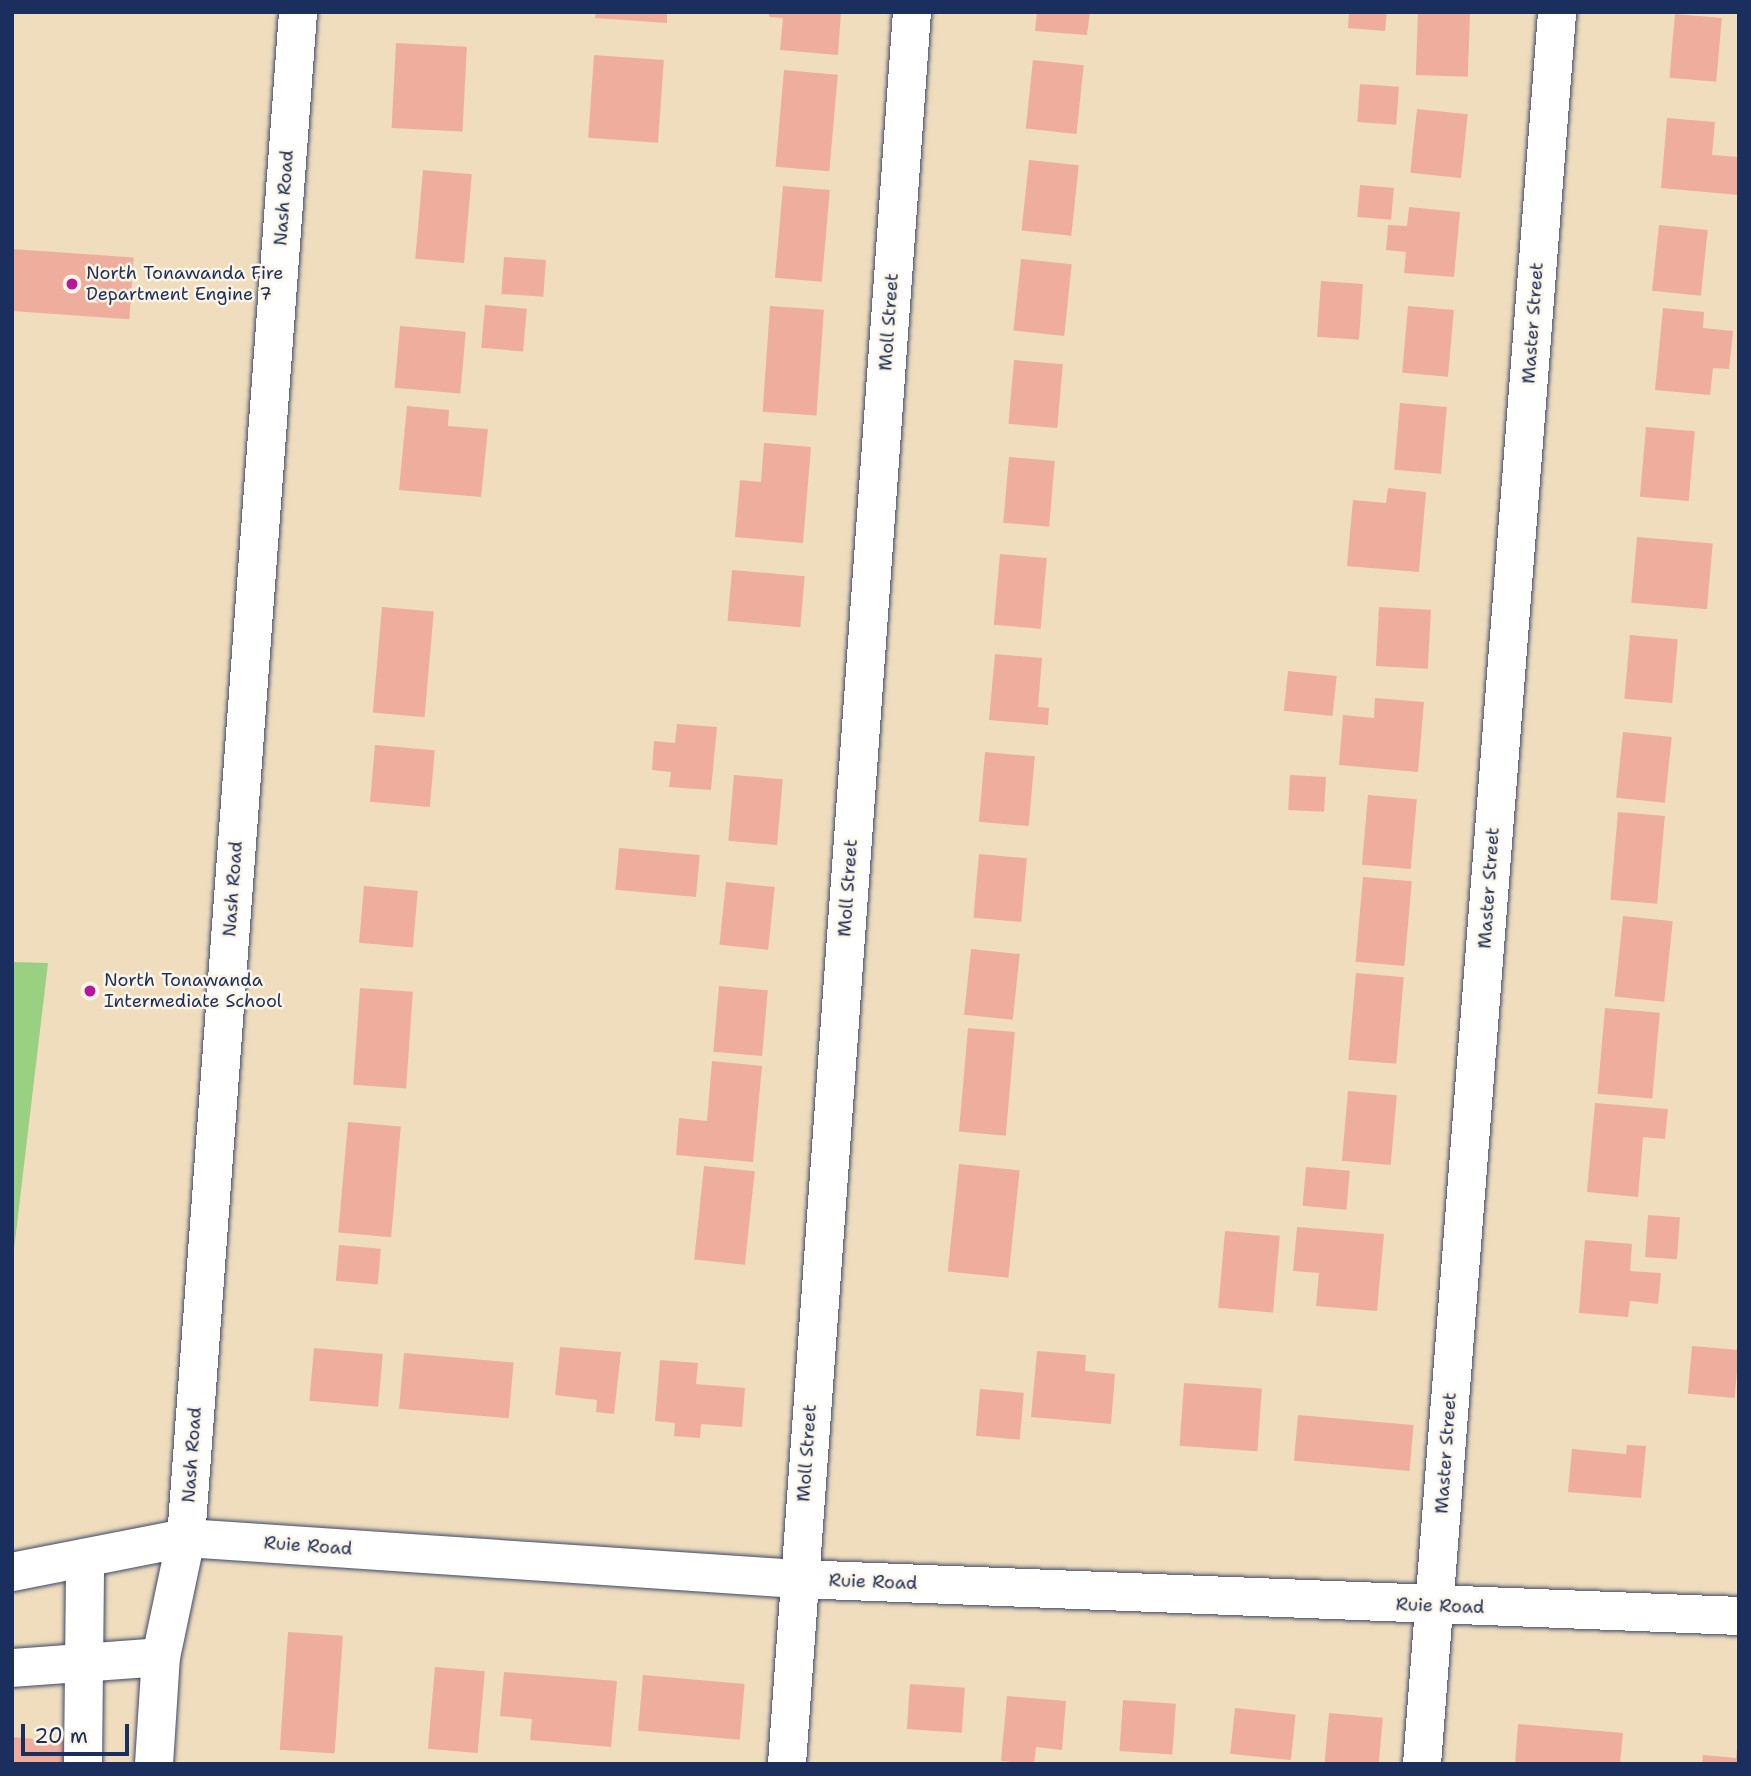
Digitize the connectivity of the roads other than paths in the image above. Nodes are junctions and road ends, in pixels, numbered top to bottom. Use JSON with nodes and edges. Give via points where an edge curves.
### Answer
{"nodes":[{"id":1,"x":298,"y":12,"type":"edge"},
{"id":2,"x":912,"y":12,"type":"edge"},
{"id":3,"x":1557,"y":12,"type":"edge"},
{"id":4,"x":186,"y":1538,"type":"junction"},
{"id":5,"x":85,"y":1559,"type":"junction"},
{"id":6,"x":12,"y":1572,"type":"edge"},
{"id":7,"x":798,"y":1579,"type":"junction"},
{"id":8,"x":1434,"y":1606,"type":"junction"},
{"id":9,"x":1739,"y":1616,"type":"edge"},
{"id":10,"x":161,"y":1657,"type":"junction"},
{"id":11,"x":86,"y":1662,"type":"junction"},
{"id":12,"x":12,"y":1668,"type":"edge"},
{"id":13,"x":83,"y":1764,"type":"edge"},
{"id":14,"x":154,"y":1764,"type":"edge"},
{"id":15,"x":787,"y":1764,"type":"edge"},
{"id":16,"x":1422,"y":1764,"type":"edge"}],
"edges":[{"from":1,"to":4,"type":"street","name":"Nash Road"},
{"from":2,"to":7,"type":"street","name":"Moll Street"},
{"from":3,"to":8,"type":"street","name":"Master Street"},
{"from":4,"to":5,"type":"street","name":"Ruie Road"},
{"from":4,"to":7,"type":"street","name":"Ruie Road"},
{"from":4,"to":10,"type":"street","name":"Nash Road"},
{"from":5,"to":6,"type":"street","name":"Ruie Road"},
{"from":5,"to":11,"type":"street"},
{"from":7,"to":8,"type":"street","name":"Ruie Road"},
{"from":7,"to":15,"type":"street","name":"Moll Street"},
{"from":8,"to":9,"type":"street","name":"Ruie Road"},
{"from":8,"to":16,"type":"street","name":"Master Street"},
{"from":10,"to":11,"type":"street"},
{"from":10,"to":14,"type":"street","name":"Nash Road"},
{"from":11,"to":12,"type":"street"},
{"from":11,"to":13,"type":"street"}]}
